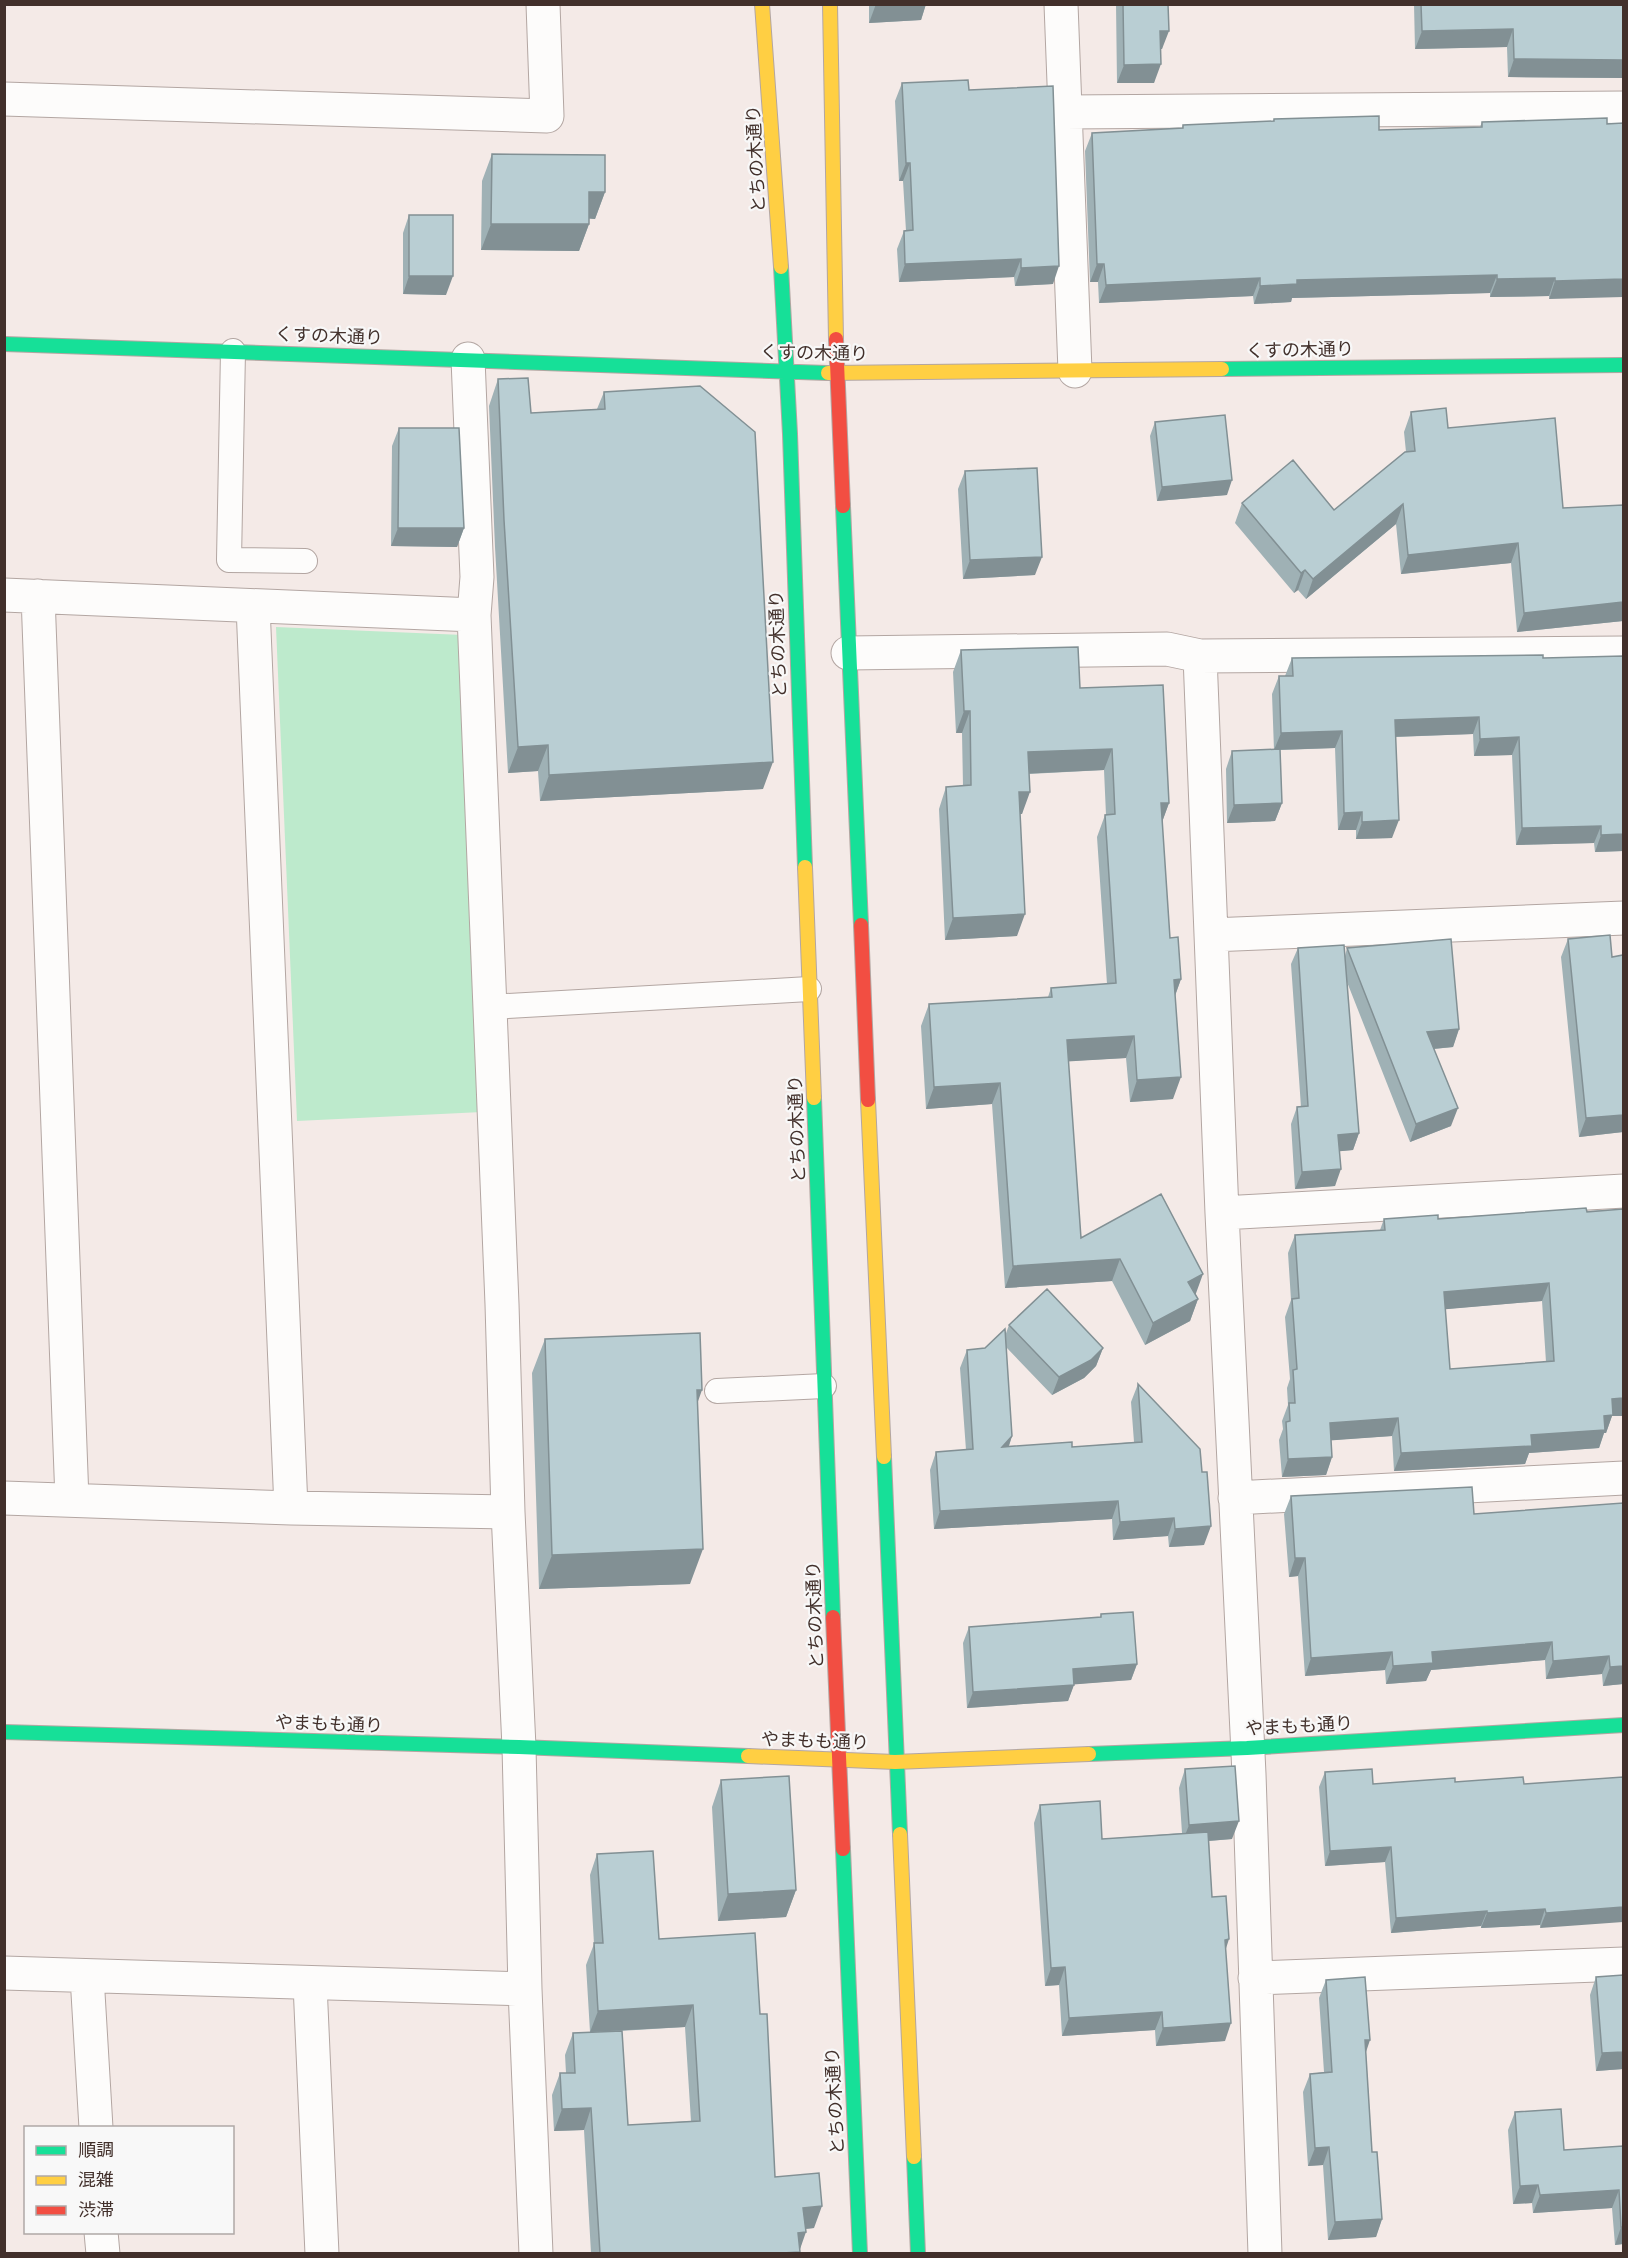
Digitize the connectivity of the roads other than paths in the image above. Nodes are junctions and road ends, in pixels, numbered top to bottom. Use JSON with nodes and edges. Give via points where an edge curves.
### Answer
{"nodes":[{"id":1,"x":543,"y":4,"type":"edge"},
{"id":2,"x":762,"y":4,"type":"edge"},
{"id":3,"x":830,"y":4,"type":"edge"},
{"id":4,"x":1061,"y":4,"type":"edge"},
{"id":5,"x":4,"y":99,"type":"edge"},
{"id":6,"x":1623,"y":108,"type":"edge"},
{"id":7,"x":1065,"y":112,"type":"junction"},
{"id":8,"x":4,"y":344,"type":"edge"},
{"id":9,"x":233,"y":351,"type":"junction"},
{"id":10,"x":468,"y":359,"type":"junction"},
{"id":11,"x":1623,"y":365,"type":"edge"},
{"id":12,"x":1075,"y":370,"type":"junction"},
{"id":13,"x":786,"y":372,"type":"junction"},
{"id":14,"x":837,"y":373,"type":"junction"},
{"id":15,"x":305,"y":561,"type":"dead end"},
{"id":16,"x":4,"y":595,"type":"edge"},
{"id":17,"x":38,"y":596,"type":"junction"},
{"id":18,"x":253,"y":606,"type":"junction"},
{"id":19,"x":474,"y":615,"type":"junction"},
{"id":20,"x":848,"y":653,"type":"junction"},
{"id":21,"x":1623,"y":653,"type":"edge"},
{"id":22,"x":1200,"y":656,"type":"junction"},
{"id":23,"x":1623,"y":918,"type":"edge"},
{"id":24,"x":1211,"y":935,"type":"junction"},
{"id":25,"x":809,"y":989,"type":"junction"},
{"id":26,"x":490,"y":1007,"type":"junction"},
{"id":27,"x":1623,"y":1191,"type":"edge"},
{"id":28,"x":1222,"y":1213,"type":"junction"},
{"id":29,"x":824,"y":1386,"type":"junction"},
{"id":30,"x":717,"y":1391,"type":"dead end"},
{"id":31,"x":1623,"y":1479,"type":"edge"},
{"id":32,"x":4,"y":1498,"type":"edge"},
{"id":33,"x":1235,"y":1498,"type":"junction"},
{"id":34,"x":72,"y":1500,"type":"junction"},
{"id":35,"x":291,"y":1508,"type":"junction"},
{"id":36,"x":507,"y":1512,"type":"junction"},
{"id":37,"x":1623,"y":1725,"type":"edge"},
{"id":38,"x":4,"y":1732,"type":"edge"},
{"id":39,"x":519,"y":1748,"type":"junction"},
{"id":40,"x":1247,"y":1748,"type":"junction"},
{"id":41,"x":839,"y":1759,"type":"junction"},
{"id":42,"x":896,"y":1762,"type":"junction"},
{"id":43,"x":1623,"y":1964,"type":"edge"},
{"id":44,"x":4,"y":1973,"type":"edge"},
{"id":45,"x":87,"y":1976,"type":"junction"},
{"id":46,"x":1256,"y":1978,"type":"junction"},
{"id":47,"x":310,"y":1984,"type":"junction"},
{"id":48,"x":525,"y":1989,"type":"junction"},
{"id":49,"x":96,"y":2126,"type":"edge"},
{"id":50,"x":102,"y":2234,"type":"edge"},
{"id":51,"x":103,"y":2253,"type":"edge"},
{"id":52,"x":322,"y":2253,"type":"edge"},
{"id":53,"x":536,"y":2253,"type":"edge"},
{"id":54,"x":860,"y":2253,"type":"edge"},
{"id":55,"x":918,"y":2253,"type":"edge"},
{"id":56,"x":1265,"y":2253,"type":"edge"}],
"edges":[{"from":1,"to":5,"type":"street","via":[[547,116]]},
{"from":2,"to":13,"type":"street","name":"とちの木通り"},
{"from":3,"to":14,"type":"street"},
{"from":4,"to":7,"type":"street"},
{"from":6,"to":7,"type":"street"},
{"from":7,"to":12,"type":"street"},
{"from":8,"to":9,"type":"street","name":"くすの木通り"},
{"from":9,"to":10,"type":"street","name":"くすの木通り"},
{"from":9,"to":15,"type":"lane","via":[[229,560]]},
{"from":10,"to":13,"type":"street","name":"くすの木通り"},
{"from":10,"to":19,"type":"street","via":[[477,577]]},
{"from":11,"to":12,"type":"street","name":"くすの木通り"},
{"from":12,"to":14,"type":"street","name":"くすの木通り"},
{"from":13,"to":14,"type":"street","name":"くすの木通り"},
{"from":13,"to":25,"type":"street","name":"とちの木通り"},
{"from":14,"to":20,"type":"street"},
{"from":16,"to":17,"type":"street"},
{"from":17,"to":18,"type":"street"},
{"from":17,"to":34,"type":"street"},
{"from":18,"to":19,"type":"street"},
{"from":18,"to":35,"type":"street"},
{"from":19,"to":26,"type":"street"},
{"from":20,"to":22,"type":"street","via":[[1167,649]]},
{"from":20,"to":42,"type":"street"},
{"from":21,"to":22,"type":"street"},
{"from":22,"to":24,"type":"street"},
{"from":23,"to":24,"type":"street"},
{"from":24,"to":28,"type":"street"},
{"from":25,"to":26,"type":"lane"},
{"from":25,"to":29,"type":"street","name":"とちの木通り"},
{"from":26,"to":36,"type":"street"},
{"from":27,"to":28,"type":"street"},
{"from":28,"to":33,"type":"street"},
{"from":29,"to":30,"type":"lane"},
{"from":29,"to":41,"type":"street","name":"とちの木通り"},
{"from":31,"to":33,"type":"street"},
{"from":32,"to":34,"type":"street"},
{"from":33,"to":40,"type":"street"},
{"from":34,"to":35,"type":"street"},
{"from":35,"to":36,"type":"street"},
{"from":36,"to":39,"type":"street"},
{"from":37,"to":40,"type":"street","name":"やまもも通り"},
{"from":38,"to":39,"type":"street","name":"やまもも通り"},
{"from":39,"to":41,"type":"street","name":"やまもも通り"},
{"from":39,"to":48,"type":"street"},
{"from":40,"to":42,"type":"street","name":"やまもも通り"},
{"from":40,"to":46,"type":"street"},
{"from":41,"to":42,"type":"street","name":"やまもも通り"},
{"from":41,"to":54,"type":"street","name":"とちの木通り"},
{"from":42,"to":55,"type":"street"},
{"from":43,"to":46,"type":"street"},
{"from":44,"to":45,"type":"street"},
{"from":45,"to":47,"type":"street"},
{"from":45,"to":49,"type":"street"},
{"from":46,"to":56,"type":"street"},
{"from":47,"to":48,"type":"street"},
{"from":47,"to":52,"type":"street"},
{"from":48,"to":53,"type":"street"},
{"from":50,"to":51,"type":"street"}]}
